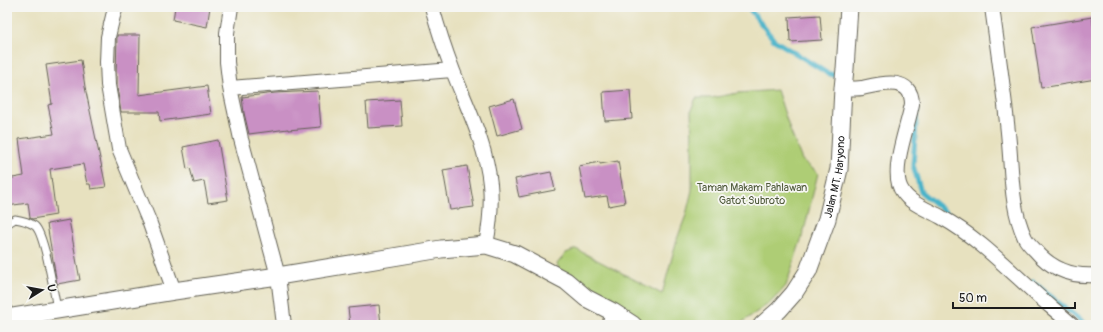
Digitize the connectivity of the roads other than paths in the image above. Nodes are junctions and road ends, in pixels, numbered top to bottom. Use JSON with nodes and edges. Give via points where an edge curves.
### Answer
{"nodes":[{"id":1,"x":116,"y":7,"type":"edge"},
{"id":2,"x":231,"y":7,"type":"edge"},
{"id":3,"x":432,"y":7,"type":"edge"},
{"id":4,"x":849,"y":7,"type":"edge"},
{"id":5,"x":992,"y":7,"type":"edge"},
{"id":6,"x":452,"y":70,"type":"junction"},
{"id":7,"x":230,"y":88,"type":"junction"},
{"id":8,"x":842,"y":88,"type":"junction"},
{"id":9,"x":7,"y":224,"type":"edge"},
{"id":10,"x":486,"y":244,"type":"junction"},
{"id":11,"x":1096,"y":275,"type":"edge"},
{"id":12,"x":278,"y":276,"type":"junction"},
{"id":13,"x":174,"y":291,"type":"junction"},
{"id":14,"x":57,"y":310,"type":"junction"},
{"id":15,"x":8,"y":313,"type":"edge"},
{"id":16,"x":611,"y":318,"type":"edge"},
{"id":17,"x":284,"y":325,"type":"edge"},
{"id":18,"x":634,"y":325,"type":"edge"},
{"id":19,"x":762,"y":325,"type":"edge"},
{"id":20,"x":1072,"y":325,"type":"edge"}],
"edges":[{"from":1,"to":13,"type":"street","via":[[108,37],[107,62],[108,85],[119,149]]},
{"from":2,"to":7,"type":"street","via":[[227,33]]},
{"from":3,"to":6,"type":"street"},
{"from":4,"to":8,"type":"street","name":"Jalan MT. Haryono"},
{"from":5,"to":11,"type":"street","via":[[1014,202],[1026,239],[1043,259],[1062,271],[1086,276]]},
{"from":6,"to":7,"type":"street"},
{"from":6,"to":10,"type":"street","via":[[487,165],[491,202]]},
{"from":7,"to":12,"type":"street"},
{"from":8,"to":19,"type":"street","name":"Jalan MT. Haryono","via":[[839,169],[827,219],[808,271],[794,293]]},
{"from":8,"to":20,"type":"street","via":[[895,84],[907,89],[912,97],[912,104],[899,158],[899,186],[913,203],[942,217],[981,244]]},
{"from":9,"to":14,"type":"lane","via":[[15,219],[26,221],[36,227],[44,244]]},
{"from":10,"to":12,"type":"street","via":[[426,251]]},
{"from":10,"to":16,"type":"street","via":[[515,254],[566,281]]},
{"from":12,"to":13,"type":"street"},
{"from":12,"to":17,"type":"street"},
{"from":13,"to":14,"type":"street"},
{"from":14,"to":15,"type":"street"},
{"from":16,"to":18,"type":"street"}]}
